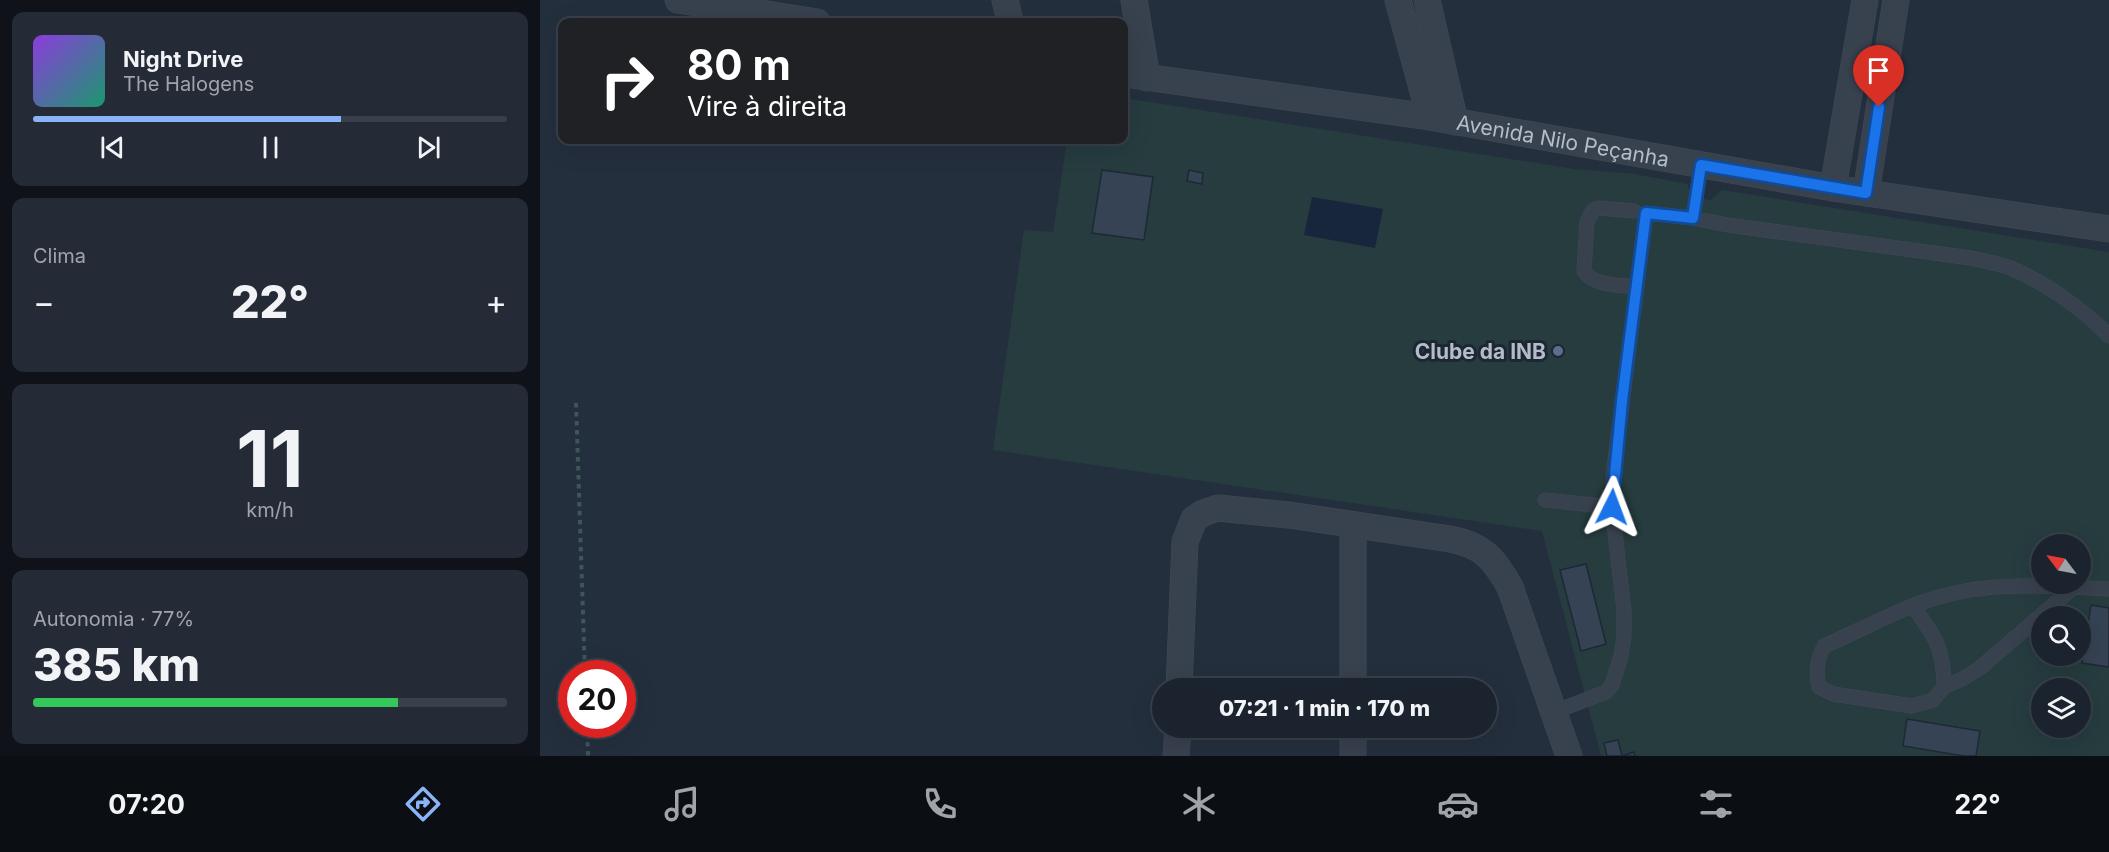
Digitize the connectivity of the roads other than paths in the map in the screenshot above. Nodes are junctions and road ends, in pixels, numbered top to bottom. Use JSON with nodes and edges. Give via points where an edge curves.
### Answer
{"nodes":[{"id":1,"x":678,"y":0,"type":"edge"},
{"id":2,"x":1005,"y":0,"type":"edge"},
{"id":3,"x":1134,"y":0,"type":"edge"},
{"id":4,"x":1398,"y":0,"type":"edge"},
{"id":5,"x":1427,"y":0,"type":"edge"},
{"id":6,"x":1865,"y":0,"type":"edge"},
{"id":7,"x":1896,"y":0,"type":"edge"},
{"id":8,"x":792,"y":18,"type":"edge"},
{"id":9,"x":1009,"y":18,"type":"edge"},
{"id":10,"x":1135,"y":76,"type":"edge"},
{"id":11,"x":1443,"y":119,"type":"junction"},
{"id":12,"x":1701,"y":165,"type":"junction"},
{"id":13,"x":1833,"y":188,"type":"junction"},
{"id":14,"x":1866,"y":193,"type":"junction"},
{"id":15,"x":1634,"y":211,"type":"dead end"},
{"id":16,"x":1693,"y":218,"type":"junction"},
{"id":17,"x":2109,"y":229,"type":"edge"},
{"id":18,"x":1637,"y":287,"type":"junction"},
{"id":19,"x":2109,"y":336,"type":"edge"},
{"id":20,"x":1545,"y":500,"type":"dead end"},
{"id":21,"x":1612,"y":507,"type":"junction"},
{"id":22,"x":1353,"y":525,"type":"junction"},
{"id":23,"x":2031,"y":587,"type":"edge"},
{"id":24,"x":2091,"y":588,"type":"edge"},
{"id":25,"x":2109,"y":589,"type":"edge"},
{"id":26,"x":2066,"y":594,"type":"edge"},
{"id":27,"x":1913,"y":606,"type":"junction"},
{"id":28,"x":1179,"y":678,"type":"edge"},
{"id":29,"x":1353,"y":678,"type":"edge"},
{"id":30,"x":1944,"y":687,"type":"junction"},
{"id":31,"x":1554,"y":712,"type":"junction"},
{"id":32,"x":1177,"y":738,"type":"edge"},
{"id":33,"x":1353,"y":738,"type":"edge"},
{"id":34,"x":1176,"y":756,"type":"edge"},
{"id":35,"x":1353,"y":756,"type":"edge"},
{"id":36,"x":1569,"y":756,"type":"edge"}],
"edges":[{"from":1,"to":8,"type":"street"},
{"from":2,"to":9,"type":"street"},
{"from":3,"to":10,"type":"street"},
{"from":4,"to":11,"type":"street"},
{"from":5,"to":11,"type":"street"},
{"from":6,"to":13,"type":"street"},
{"from":7,"to":14,"type":"street"},
{"from":10,"to":11,"type":"street","name":"Avenida Nilo Peçanha"},
{"from":11,"to":12,"type":"street","name":"Avenida Nilo Peçanha"},
{"from":12,"to":13,"type":"street","name":"Avenida Nilo Peçanha"},
{"from":12,"to":16,"type":"lane"},
{"from":13,"to":14,"type":"street","name":"Avenida Nilo Peçanha"},
{"from":14,"to":17,"type":"street","name":"Avenida Nilo Peçanha"},
{"from":15,"to":18,"type":"lane","via":[[1593,210],[1587,222],[1584,271],[1595,281]]},
{"from":16,"to":18,"type":"lane","via":[[1646,213]]},
{"from":16,"to":19,"type":"lane","via":[[1971,258],[2008,267],[2056,293]]},
{"from":18,"to":21,"type":"lane"},
{"from":20,"to":21,"type":"lane"},
{"from":21,"to":31,"type":"lane","via":[[1624,611],[1621,656],[1606,692]]},
{"from":22,"to":28,"type":"street","via":[[1218,508],[1194,519],[1185,542]]},
{"from":22,"to":29,"type":"street"},
{"from":22,"to":31,"type":"street","via":[[1466,542],[1498,565],[1510,586]]},
{"from":23,"to":27,"type":"lane","via":[[1963,591]]},
{"from":24,"to":25,"type":"lane"},
{"from":26,"to":30,"type":"lane","via":[[1980,668]]},
{"from":27,"to":30,"type":"lane","via":[[1940,650]]},
{"from":27,"to":30,"type":"lane","via":[[1824,646],[1817,666],[1819,687],[1833,694],[1912,706],[1933,700]]},
{"from":31,"to":36,"type":"street"},
{"from":32,"to":34,"type":"street"},
{"from":33,"to":35,"type":"street"}]}
